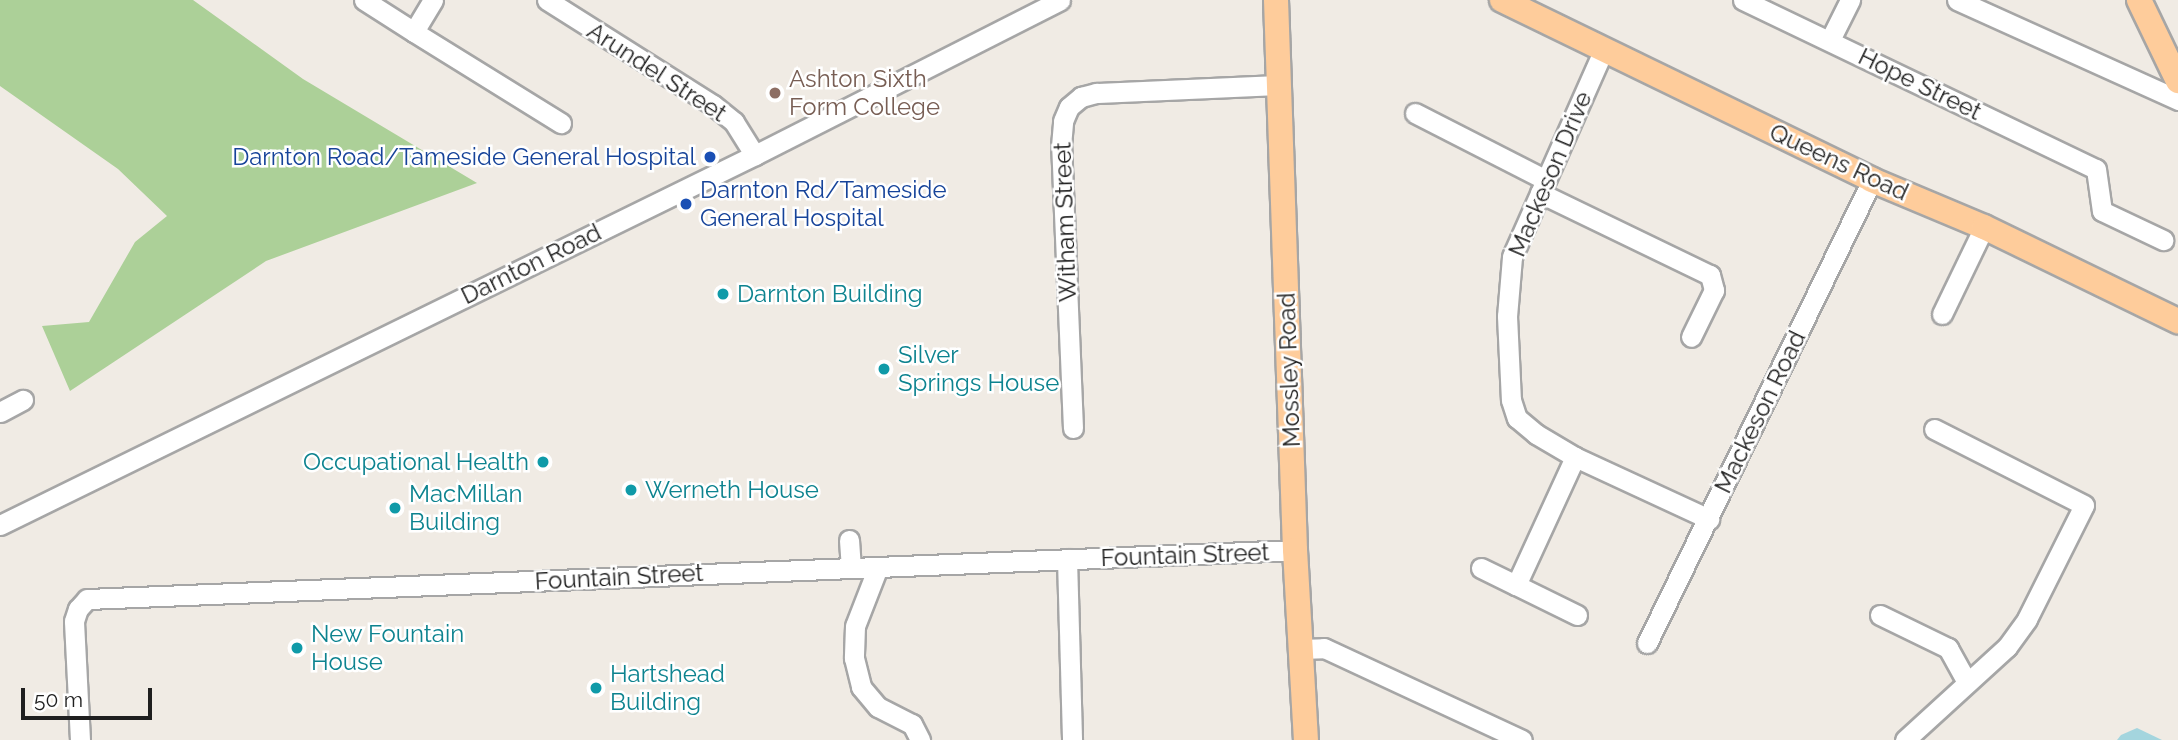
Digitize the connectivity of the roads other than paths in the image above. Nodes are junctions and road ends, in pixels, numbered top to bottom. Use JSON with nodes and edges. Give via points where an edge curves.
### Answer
{"nodes":[{"id":1,"x":364,"y":0,"type":"edge"},
{"id":2,"x":433,"y":0,"type":"edge"},
{"id":3,"x":547,"y":0,"type":"edge"},
{"id":4,"x":1060,"y":0,"type":"edge"},
{"id":5,"x":1276,"y":0,"type":"edge"},
{"id":6,"x":1502,"y":0,"type":"edge"},
{"id":7,"x":1744,"y":0,"type":"edge"},
{"id":8,"x":1850,"y":0,"type":"edge"},
{"id":9,"x":1957,"y":0,"type":"edge"},
{"id":10,"x":2139,"y":0,"type":"edge"},
{"id":11,"x":414,"y":33,"type":"junction"},
{"id":12,"x":1830,"y":40,"type":"junction"},
{"id":13,"x":1604,"y":49,"type":"junction"},
{"id":14,"x":2178,"y":81,"type":"edge"},
{"id":15,"x":1279,"y":85,"type":"junction"},
{"id":16,"x":2178,"y":100,"type":"edge"},
{"id":17,"x":1415,"y":113,"type":"dead end"},
{"id":18,"x":561,"y":122,"type":"dead end"},
{"id":19,"x":755,"y":155,"type":"junction"},
{"id":20,"x":1872,"y":180,"type":"junction"},
{"id":21,"x":1543,"y":187,"type":"junction"},
{"id":22,"x":1984,"y":227,"type":"junction"},
{"id":23,"x":2163,"y":240,"type":"dead end"},
{"id":24,"x":1942,"y":314,"type":"dead end"},
{"id":25,"x":2178,"y":321,"type":"edge"},
{"id":26,"x":1691,"y":337,"type":"dead end"},
{"id":27,"x":23,"y":400,"type":"dead end"},
{"id":28,"x":0,"y":412,"type":"edge"},
{"id":29,"x":1073,"y":428,"type":"dead end"},
{"id":30,"x":1934,"y":429,"type":"dead end"},
{"id":31,"x":1575,"y":457,"type":"junction"},
{"id":32,"x":1709,"y":519,"type":"junction"},
{"id":33,"x":0,"y":525,"type":"edge"},
{"id":34,"x":849,"y":540,"type":"dead end"},
{"id":35,"x":1295,"y":550,"type":"junction"},
{"id":36,"x":1067,"y":559,"type":"junction"},
{"id":37,"x":878,"y":567,"type":"junction"},
{"id":38,"x":851,"y":568,"type":"junction"},
{"id":39,"x":1481,"y":568,"type":"dead end"},
{"id":40,"x":1516,"y":585,"type":"junction"},
{"id":41,"x":1577,"y":615,"type":"dead end"},
{"id":42,"x":1880,"y":615,"type":"dead end"},
{"id":43,"x":1647,"y":643,"type":"dead end"},
{"id":44,"x":1300,"y":649,"type":"junction"},
{"id":45,"x":1967,"y":682,"type":"junction"},
{"id":46,"x":80,"y":740,"type":"edge"},
{"id":47,"x":920,"y":740,"type":"edge"},
{"id":48,"x":1072,"y":740,"type":"edge"},
{"id":49,"x":1306,"y":740,"type":"edge"},
{"id":50,"x":1522,"y":740,"type":"edge"},
{"id":51,"x":1905,"y":740,"type":"edge"}],
"edges":[{"from":1,"to":11,"type":"street"},
{"from":2,"to":11,"type":"street"},
{"from":3,"to":19,"type":"street","name":"Arundel Street","via":[[713,105],[734,122]]},
{"from":4,"to":19,"type":"street","name":"Darnton Road"},
{"from":5,"to":15,"type":"main road","name":"Mossley Road"},
{"from":6,"to":13,"type":"main road","name":"Queens Road"},
{"from":7,"to":12,"type":"street","name":"Hope Street"},
{"from":8,"to":12,"type":"street"},
{"from":9,"to":16,"type":"street"},
{"from":10,"to":14,"type":"main road"},
{"from":11,"to":18,"type":"street"},
{"from":12,"to":23,"type":"street","name":"Hope Street","via":[[2096,169],[2102,211]]},
{"from":13,"to":20,"type":"main road","name":"Queens Road"},
{"from":13,"to":21,"type":"street","name":"Mackeson Drive"},
{"from":15,"to":29,"type":"street","name":"Witham Street","via":[[1096,93],[1069,107],[1062,146]]},
{"from":15,"to":35,"type":"main road","name":"Mossley Road"},
{"from":17,"to":21,"type":"street"},
{"from":19,"to":33,"type":"street","name":"Darnton Road"},
{"from":20,"to":22,"type":"main road","name":"Queens Road"},
{"from":20,"to":32,"type":"street","name":"Mackeson Road"},
{"from":21,"to":26,"type":"street","via":[[1710,275],[1714,290]]},
{"from":21,"to":31,"type":"street","name":"Mackeson Drive","via":[[1512,257],[1507,316],[1511,400],[1517,418]]},
{"from":22,"to":24,"type":"street"},
{"from":22,"to":25,"type":"main road","name":"Queens Road"},
{"from":27,"to":28,"type":"street"},
{"from":30,"to":45,"type":"street","via":[[2084,505],[2027,619],[2007,647]]},
{"from":31,"to":32,"type":"street","name":"Mackeson Drive"},
{"from":31,"to":40,"type":"street"},
{"from":32,"to":43,"type":"street","name":"Mackeson Road"},
{"from":34,"to":38,"type":"street"},
{"from":35,"to":36,"type":"street","name":"Fountain Street"},
{"from":35,"to":44,"type":"main road","name":"Mossley Road"},
{"from":36,"to":37,"type":"street","name":"Fountain Street"},
{"from":36,"to":48,"type":"street"},
{"from":37,"to":38,"type":"street","name":"Fountain Street"},
{"from":37,"to":47,"type":"street","via":[[855,626],[861,687],[878,707],[912,724]]},
{"from":38,"to":46,"type":"street","name":"Fountain Street","via":[[87,599],[74,621]]},
{"from":39,"to":40,"type":"street"},
{"from":40,"to":41,"type":"street"},
{"from":42,"to":45,"type":"street","via":[[1948,648]]},
{"from":44,"to":49,"type":"main road","name":"Mossley Road"},
{"from":44,"to":50,"type":"street","via":[[1324,648]]},
{"from":45,"to":51,"type":"street"}]}
